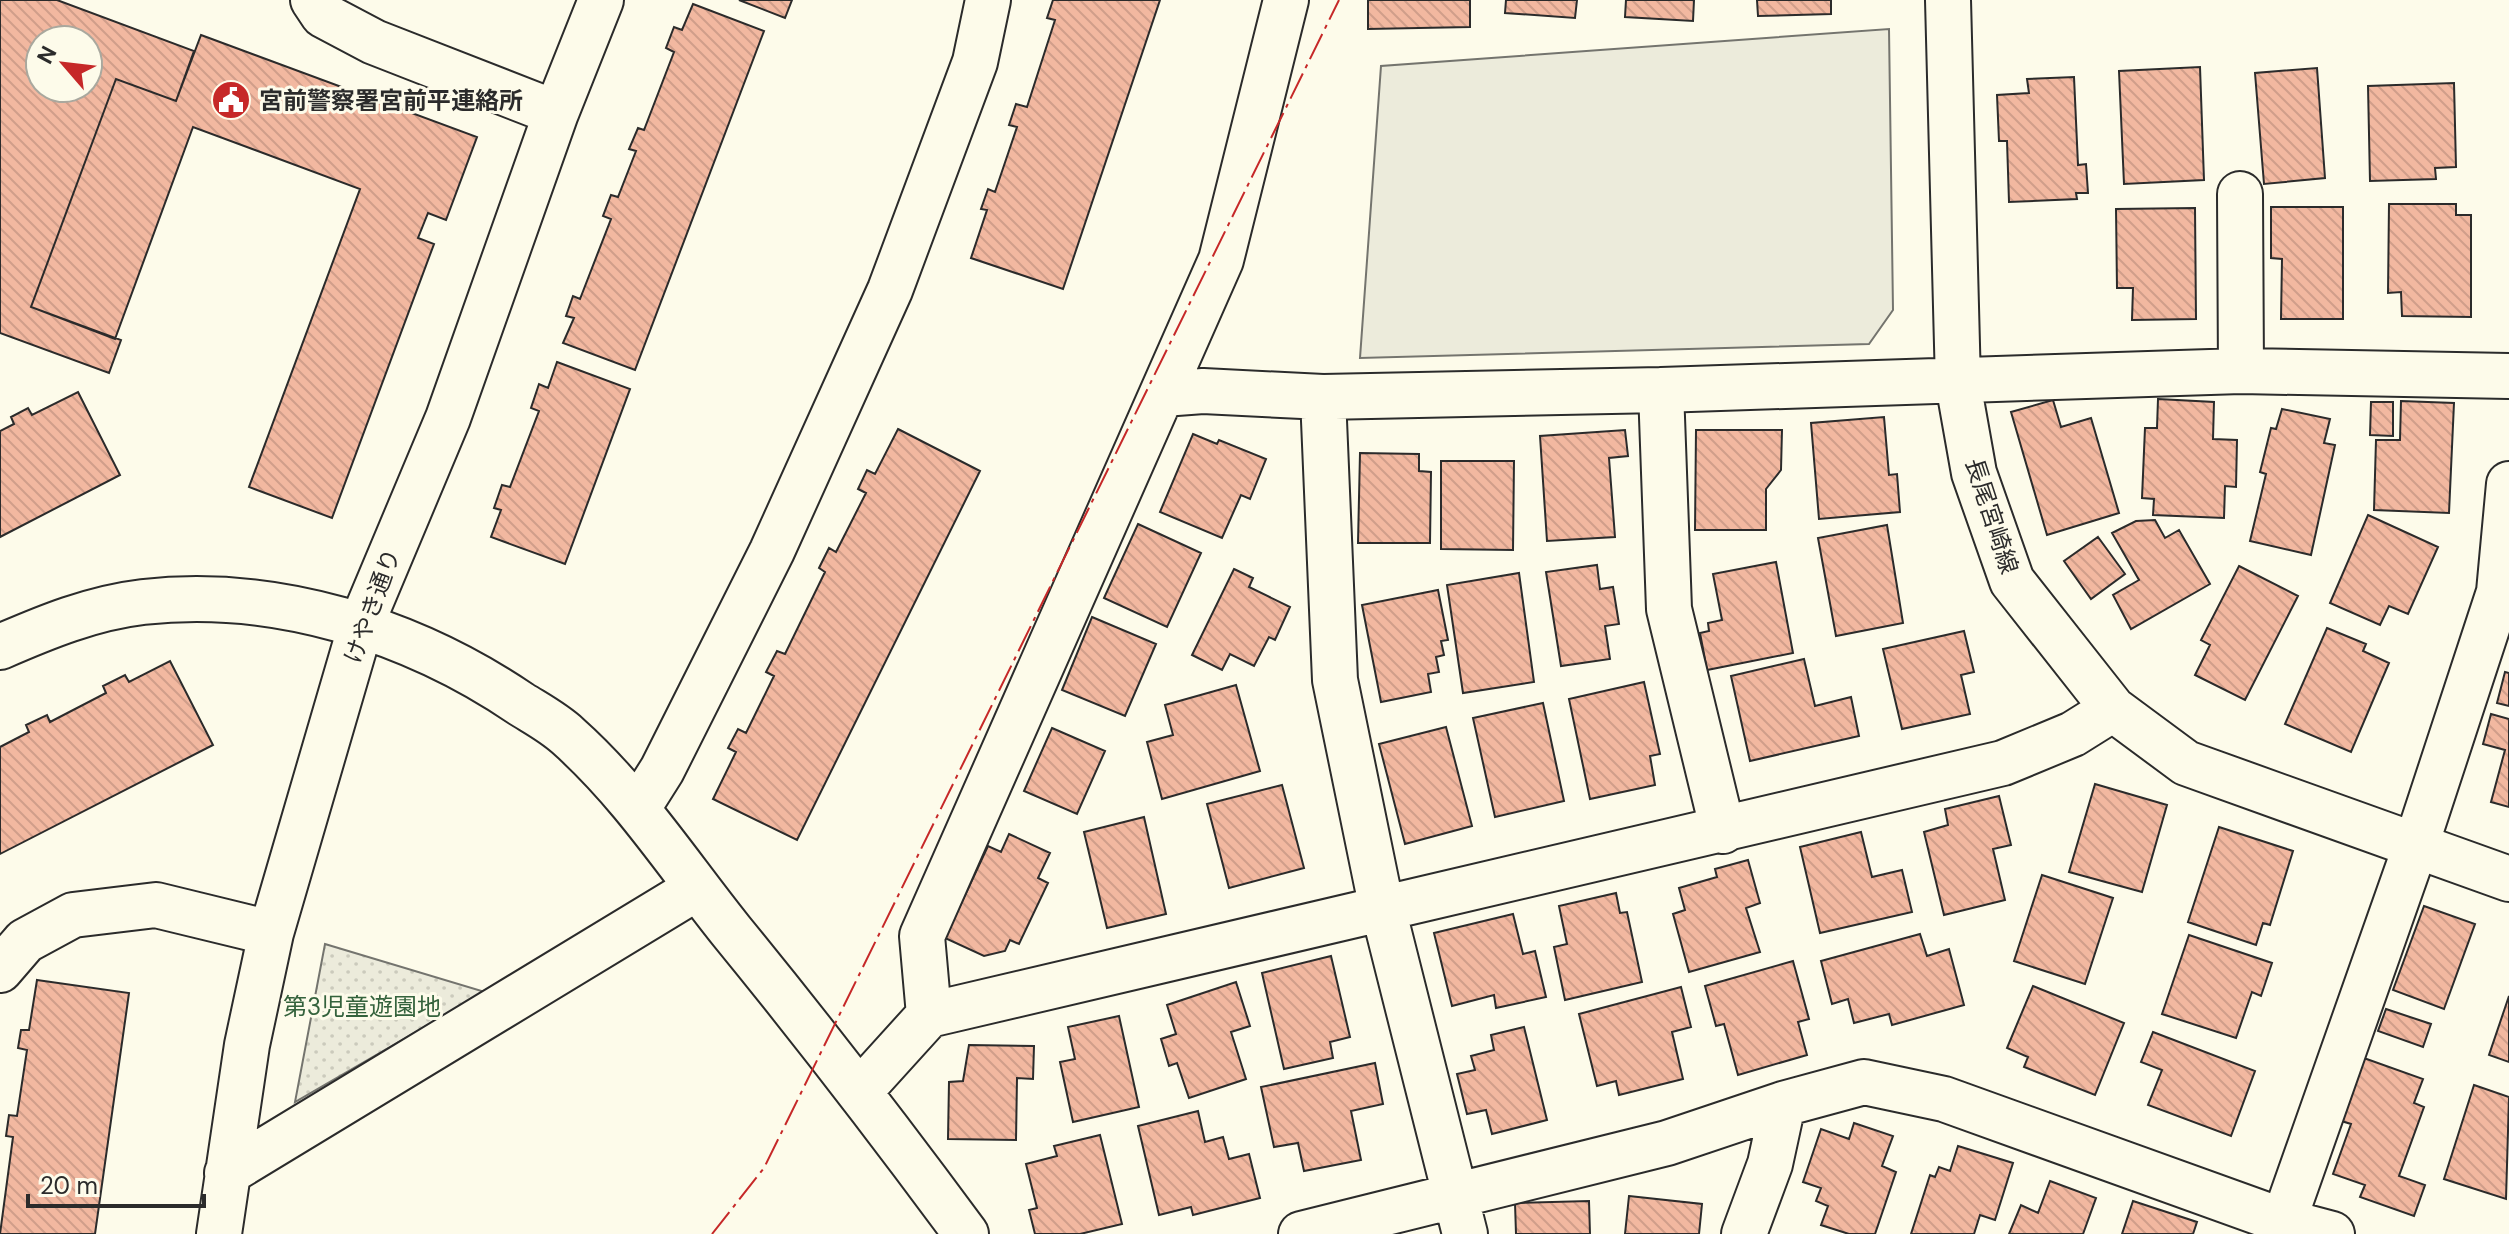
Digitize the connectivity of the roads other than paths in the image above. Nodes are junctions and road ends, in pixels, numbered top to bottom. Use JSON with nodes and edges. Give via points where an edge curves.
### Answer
{"nodes":[{"id":1,"x":313,"y":0,"type":"edge"},
{"id":2,"x":601,"y":0,"type":"edge"},
{"id":3,"x":988,"y":0,"type":"edge"},
{"id":4,"x":1286,"y":0,"type":"edge"},
{"id":5,"x":1948,"y":0,"type":"edge"},
{"id":6,"x":556,"y":113,"type":"junction"},
{"id":7,"x":2240,"y":194,"type":"dead end"},
{"id":8,"x":2241,"y":371,"type":"junction"},
{"id":9,"x":2509,"y":376,"type":"edge"},
{"id":10,"x":1958,"y":383,"type":"junction"},
{"id":11,"x":1661,"y":390,"type":"junction"},
{"id":12,"x":1163,"y":394,"type":"junction"},
{"id":13,"x":1323,"y":397,"type":"junction"},
{"id":14,"x":2509,"y":484,"type":"edge"},
{"id":15,"x":2504,"y":593,"type":"edge"},
{"id":16,"x":361,"y":625,"type":"junction"},
{"id":17,"x":0,"y":647,"type":"edge"},
{"id":18,"x":2113,"y":709,"type":"junction"},
{"id":19,"x":638,"y":808,"type":"junction"},
{"id":20,"x":1723,"y":831,"type":"junction"},
{"id":21,"x":2415,"y":848,"type":"junction"},
{"id":22,"x":2509,"y":879,"type":"edge"},
{"id":23,"x":697,"y":888,"type":"junction"},
{"id":24,"x":1384,"y":910,"type":"junction"},
{"id":25,"x":271,"y":933,"type":"junction"},
{"id":26,"x":0,"y":970,"type":"edge"},
{"id":27,"x":929,"y":1015,"type":"junction"},
{"id":28,"x":861,"y":1090,"type":"junction"},
{"id":29,"x":1783,"y":1104,"type":"junction"},
{"id":30,"x":227,"y":1173,"type":"junction"},
{"id":31,"x":1461,"y":1215,"type":"edge"},
{"id":32,"x":2281,"y":1228,"type":"edge"},
{"id":33,"x":219,"y":1234,"type":"edge"},
{"id":34,"x":966,"y":1234,"type":"edge"},
{"id":35,"x":1301,"y":1234,"type":"edge"},
{"id":36,"x":1744,"y":1234,"type":"edge"},
{"id":37,"x":2332,"y":1234,"type":"edge"}],
"edges":[{"from":1,"to":6,"type":"street","via":[[323,15],[374,42]]},
{"from":2,"to":6,"type":"street","name":"けやき通り"},
{"from":3,"to":19,"type":"street","via":[[975,62],[890,290],[772,551]]},
{"from":4,"to":12,"type":"street","via":[[1221,260]]},
{"from":5,"to":10,"type":"street","name":"長尾宮崎線"},
{"from":6,"to":16,"type":"street","name":"けやき通り","via":[[448,418]]},
{"from":7,"to":8,"type":"street"},
{"from":8,"to":9,"type":"street"},
{"from":8,"to":10,"type":"street"},
{"from":10,"to":11,"type":"street"},
{"from":10,"to":18,"type":"street","name":"長尾宮崎線","via":[[1974,473],[2012,581]]},
{"from":11,"to":13,"type":"street"},
{"from":11,"to":20,"type":"street","via":[[1669,609]]},
{"from":12,"to":13,"type":"street"},
{"from":12,"to":27,"type":"street","via":[[922,936]]},
{"from":13,"to":24,"type":"street","via":[[1335,680]]},
{"from":14,"to":15,"type":"street"},
{"from":15,"to":21,"type":"street"},
{"from":16,"to":17,"type":"street","via":[[247,600],[142,602],[66,619]]},
{"from":16,"to":19,"type":"street","via":[[472,670],[567,734]]},
{"from":16,"to":25,"type":"street","name":"けやき通り"},
{"from":18,"to":20,"type":"street","via":[[2073,734],[2003,763]]},
{"from":18,"to":21,"type":"street","name":"長尾宮崎線","via":[[2186,763]]},
{"from":19,"to":23,"type":"street"},
{"from":20,"to":24,"type":"street"},
{"from":21,"to":22,"type":"street","name":"長尾宮崎線"},
{"from":21,"to":32,"type":"street"},
{"from":23,"to":28,"type":"street"},
{"from":23,"to":30,"type":"street"},
{"from":24,"to":27,"type":"street"},
{"from":24,"to":31,"type":"street"},
{"from":25,"to":26,"type":"street","via":[[156,905],[73,915],[25,941]]},
{"from":25,"to":30,"type":"street","name":"けやき通り"},
{"from":27,"to":28,"type":"street"},
{"from":28,"to":34,"type":"street"},
{"from":29,"to":31,"type":"street"},
{"from":29,"to":32,"type":"street","via":[[1864,1082],[1944,1099]]},
{"from":29,"to":36,"type":"street","via":[[1770,1164]]},
{"from":30,"to":33,"type":"street","name":"けやき通り"},
{"from":31,"to":35,"type":"street"},
{"from":32,"to":37,"type":"street"}]}
